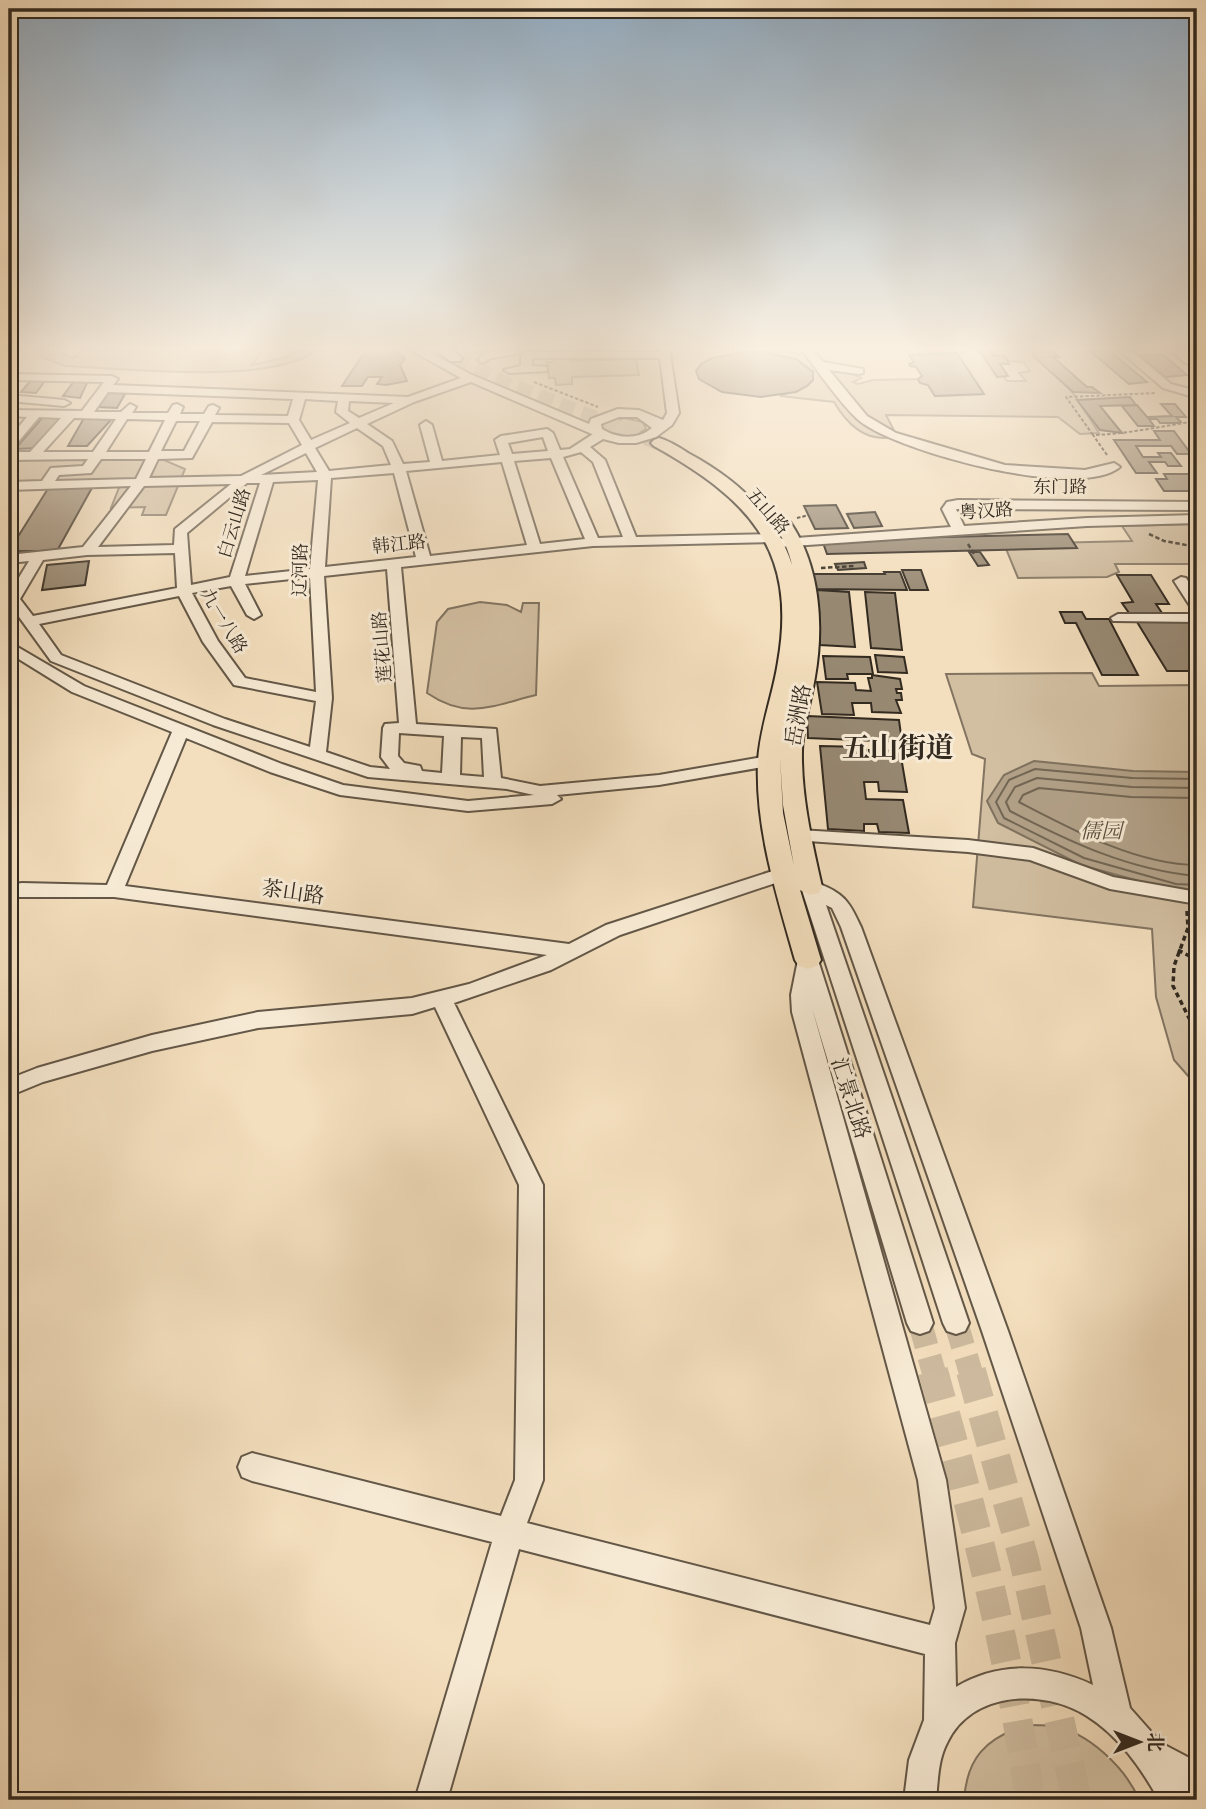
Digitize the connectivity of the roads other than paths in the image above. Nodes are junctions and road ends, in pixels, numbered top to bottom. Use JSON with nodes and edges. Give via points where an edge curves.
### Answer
{"nodes":[{"id":1,"x":21,"y":431,"type":"edge"},
{"id":2,"x":55,"y":431,"type":"edge"},
{"id":3,"x":113,"y":431,"type":"edge"},
{"id":4,"x":164,"y":431,"type":"edge"},
{"id":5,"x":200,"y":431,"type":"edge"},
{"id":6,"x":299,"y":431,"type":"edge"},
{"id":7,"x":340,"y":431,"type":"edge"},
{"id":8,"x":370,"y":431,"type":"edge"},
{"id":9,"x":428,"y":431,"type":"edge"},
{"id":10,"x":594,"y":431,"type":"edge"},
{"id":11,"x":660,"y":431,"type":"edge"},
{"id":12,"x":664,"y":431,"type":"edge"},
{"id":13,"x":885,"y":431,"type":"edge"},
{"id":14,"x":598,"y":433,"type":"junction"},
{"id":15,"x":662,"y":437,"type":"junction"},
{"id":16,"x":9,"y":445,"type":"edge"},
{"id":17,"x":307,"y":447,"type":"junction"},
{"id":18,"x":582,"y":447,"type":"junction"},
{"id":19,"x":556,"y":454,"type":"junction"},
{"id":20,"x":153,"y":455,"type":"junction"},
{"id":21,"x":9,"y":456,"type":"edge"},
{"id":22,"x":33,"y":456,"type":"junction"},
{"id":23,"x":95,"y":456,"type":"junction"},
{"id":24,"x":507,"y":458,"type":"junction"},
{"id":25,"x":437,"y":465,"type":"junction"},
{"id":26,"x":1114,"y":467,"type":"road end"},
{"id":27,"x":399,"y":468,"type":"junction"},
{"id":28,"x":325,"y":475,"type":"junction"},
{"id":29,"x":268,"y":479,"type":"junction"},
{"id":30,"x":244,"y":480,"type":"junction"},
{"id":31,"x":140,"y":483,"type":"junction"},
{"id":32,"x":46,"y":485,"type":"junction"},
{"id":33,"x":9,"y":486,"type":"edge"},
{"id":34,"x":1197,"y":506,"type":"edge"},
{"id":35,"x":1197,"y":519,"type":"edge"},
{"id":36,"x":960,"y":532,"type":"junction"},
{"id":37,"x":631,"y":541,"type":"junction"},
{"id":38,"x":783,"y":541,"type":"junction"},
{"id":39,"x":593,"y":542,"type":"junction"},
{"id":40,"x":181,"y":548,"type":"junction"},
{"id":41,"x":535,"y":548,"type":"junction"},
{"id":42,"x":87,"y":551,"type":"junction"},
{"id":43,"x":38,"y":557,"type":"junction"},
{"id":44,"x":9,"y":559,"type":"edge"},
{"id":45,"x":424,"y":561,"type":"junction"},
{"id":46,"x":394,"y":564,"type":"junction"},
{"id":47,"x":317,"y":573,"type":"junction"},
{"id":48,"x":1181,"y":581,"type":"dead end"},
{"id":49,"x":236,"y":582,"type":"junction"},
{"id":50,"x":184,"y":591,"type":"junction"},
{"id":51,"x":1197,"y":606,"type":"edge"},
{"id":52,"x":254,"y":615,"type":"dead end"},
{"id":53,"x":1118,"y":618,"type":"dead end"},
{"id":54,"x":1197,"y":618,"type":"edge"},
{"id":55,"x":30,"y":621,"type":"junction"},
{"id":56,"x":9,"y":647,"type":"edge"},
{"id":57,"x":324,"y":698,"type":"junction"},
{"id":58,"x":408,"y":727,"type":"junction"},
{"id":59,"x":181,"y":730,"type":"junction"},
{"id":60,"x":453,"y":730,"type":"junction"},
{"id":61,"x":317,"y":755,"type":"junction"},
{"id":62,"x":769,"y":761,"type":"junction"},
{"id":63,"x":451,"y":775,"type":"junction"},
{"id":64,"x":659,"y":780,"type":"junction"},
{"id":65,"x":500,"y":782,"type":"junction"},
{"id":66,"x":799,"y":836,"type":"junction"},
{"id":67,"x":782,"y":874,"type":"junction"},
{"id":68,"x":808,"y":877,"type":"junction"},
{"id":69,"x":9,"y":891,"type":"edge"},
{"id":70,"x":114,"y":891,"type":"junction"},
{"id":71,"x":1191,"y":898,"type":"edge"},
{"id":72,"x":570,"y":951,"type":"junction"},
{"id":73,"x":808,"y":960,"type":"junction"},
{"id":74,"x":441,"y":998,"type":"junction"},
{"id":75,"x":9,"y":1088,"type":"edge"},
{"id":76,"x":920,"y":1323,"type":"tunnel mouth"},
{"id":77,"x":956,"y":1323,"type":"tunnel mouth"},
{"id":78,"x":252,"y":1467,"type":"dead end"},
{"id":79,"x":509,"y":1533,"type":"junction"},
{"id":80,"x":940,"y":1643,"type":"junction"},
{"id":81,"x":1116,"y":1717,"type":"junction"},
{"id":82,"x":940,"y":1724,"type":"junction"},
{"id":83,"x":1153,"y":1756,"type":"junction"},
{"id":84,"x":1197,"y":1780,"type":"edge"},
{"id":85,"x":431,"y":1800,"type":"edge"},
{"id":86,"x":920,"y":1800,"type":"edge"},
{"id":87,"x":1177,"y":1800,"type":"edge"}],
"edges":[{"from":1,"to":16,"type":"street"},
{"from":2,"to":22,"type":"street"},
{"from":3,"to":23,"type":"street"},
{"from":4,"to":20,"type":"street"},
{"from":5,"to":20,"type":"street","via":[[188,455]]},
{"from":6,"to":17,"type":"street"},
{"from":7,"to":17,"type":"street"},
{"from":8,"to":27,"type":"street","via":[[388,444]]},
{"from":9,"to":25,"type":"street"},
{"from":10,"to":14,"type":"street"},
{"from":11,"to":15,"type":"street"},
{"from":12,"to":15,"type":"street"},
{"from":13,"to":26,"type":"street","via":[[910,443],[1036,473],[1085,474]]},
{"from":14,"to":15,"type":"street","via":[[630,440]]},
{"from":14,"to":18,"type":"street"},
{"from":15,"to":38,"type":"main road","name":"五山路","via":[[705,456],[740,480],[772,511]]},
{"from":17,"to":28,"type":"street"},
{"from":17,"to":30,"type":"street"},
{"from":18,"to":19,"type":"street"},
{"from":18,"to":37,"type":"street","via":[[599,460]]},
{"from":19,"to":24,"type":"street"},
{"from":19,"to":24,"type":"street","via":[[547,433],[501,440]]},
{"from":19,"to":39,"type":"street"},
{"from":20,"to":23,"type":"street"},
{"from":20,"to":31,"type":"street"},
{"from":21,"to":22,"type":"street"},
{"from":22,"to":23,"type":"street"},
{"from":23,"to":32,"type":"street","via":[[87,470],[55,471]]},
{"from":24,"to":25,"type":"street"},
{"from":24,"to":41,"type":"street"},
{"from":25,"to":27,"type":"street"},
{"from":27,"to":28,"type":"street"},
{"from":27,"to":45,"type":"street"},
{"from":28,"to":29,"type":"street"},
{"from":28,"to":47,"type":"street","name":"辽河路"},
{"from":29,"to":30,"type":"street"},
{"from":29,"to":49,"type":"street","name":"白云山路"},
{"from":30,"to":31,"type":"street"},
{"from":30,"to":40,"type":"street","via":[[180,532]]},
{"from":31,"to":32,"type":"street"},
{"from":31,"to":42,"type":"street"},
{"from":32,"to":33,"type":"street"},
{"from":34,"to":36,"type":"street","name":"东门路","via":[[958,504],[949,509]]},
{"from":35,"to":36,"type":"street","name":"粤汉路"},
{"from":36,"to":38,"type":"street","name":"粤汉路"},
{"from":37,"to":38,"type":"street","name":"韩江路"},
{"from":37,"to":39,"type":"street","name":"韩江路"},
{"from":38,"to":62,"type":"main road","name":"岳洲路","via":[[790,647]]},
{"from":38,"to":66,"type":"main road","name":"岳洲路","via":[[802,569],[808,617],[808,657],[791,755]]},
{"from":39,"to":41,"type":"street","name":"韩江路"},
{"from":40,"to":42,"type":"street"},
{"from":40,"to":50,"type":"street","name":"九一八路"},
{"from":41,"to":45,"type":"street","name":"韩江路"},
{"from":42,"to":43,"type":"street"},
{"from":43,"to":44,"type":"street"},
{"from":43,"to":55,"type":"street","via":[[13,599]]},
{"from":45,"to":46,"type":"street","name":"韩江路"},
{"from":46,"to":47,"type":"street","name":"韩江路"},
{"from":46,"to":58,"type":"street","name":"莲花山路"},
{"from":47,"to":49,"type":"street","name":"韩江路"},
{"from":47,"to":57,"type":"street","name":"辽河路"},
{"from":48,"to":51,"type":"street"},
{"from":49,"to":50,"type":"street","name":"韩江路"},
{"from":49,"to":52,"type":"street","name":"白云山路"},
{"from":50,"to":55,"type":"street","name":"韩江路"},
{"from":50,"to":57,"type":"street","name":"九一八路","via":[[211,642],[240,682]]},
{"from":53,"to":54,"type":"street"},
{"from":55,"to":61,"type":"street","via":[[56,658]]},
{"from":56,"to":59,"type":"street","via":[[78,689]]},
{"from":57,"to":61,"type":"street","name":"辽河路"},
{"from":58,"to":60,"type":"street"},
{"from":58,"to":63,"type":"street","via":[[391,727],[389,757],[398,767]]},
{"from":59,"to":64,"type":"street","via":[[340,790],[468,806],[566,798]]},
{"from":59,"to":70,"type":"street"},
{"from":60,"to":63,"type":"street"},
{"from":60,"to":65,"type":"street","via":[[490,733]]},
{"from":61,"to":65,"type":"street","via":[[368,772]]},
{"from":62,"to":64,"type":"street"},
{"from":62,"to":67,"type":"main road","name":"岳洲路"},
{"from":63,"to":65,"type":"street"},
{"from":64,"to":65,"type":"street","via":[[540,791]]},
{"from":66,"to":68,"type":"main road","name":"岳洲路"},
{"from":66,"to":71,"type":"lane","via":[[1032,854],[1110,883]]},
{"from":67,"to":68,"type":"street"},
{"from":67,"to":72,"type":"street","via":[[613,930]]},
{"from":67,"to":73,"type":"main road","name":"汇景北路"},
{"from":68,"to":77,"type":"street","name":"汇景北路"},
{"from":68,"to":81,"type":"street","via":[[839,904],[869,975],[1096,1628]]},
{"from":69,"to":70,"type":"street","name":"茶山路"},
{"from":70,"to":72,"type":"street","name":"茶山路"},
{"from":72,"to":74,"type":"street","via":[[544,965]]},
{"from":73,"to":76,"type":"street","name":"汇景北路"},
{"from":73,"to":80,"type":"street","via":[[802,1012],[932,1480],[950,1608]]},
{"from":74,"to":75,"type":"street","via":[[412,1006],[258,1020],[152,1043]]},
{"from":74,"to":79,"type":"street","via":[[531,1185],[529,1480]]},
{"from":78,"to":79,"type":"street"},
{"from":79,"to":80,"type":"street"},
{"from":79,"to":85,"type":"street"},
{"from":80,"to":82,"type":"street"},
{"from":81,"to":82,"type":"street","via":[[1073,1691],[1038,1682],[995,1684],[959,1703]]},
{"from":81,"to":83,"type":"street"},
{"from":82,"to":86,"type":"street","via":[[922,1766]]},
{"from":83,"to":84,"type":"street"},
{"from":83,"to":87,"type":"street"}]}
